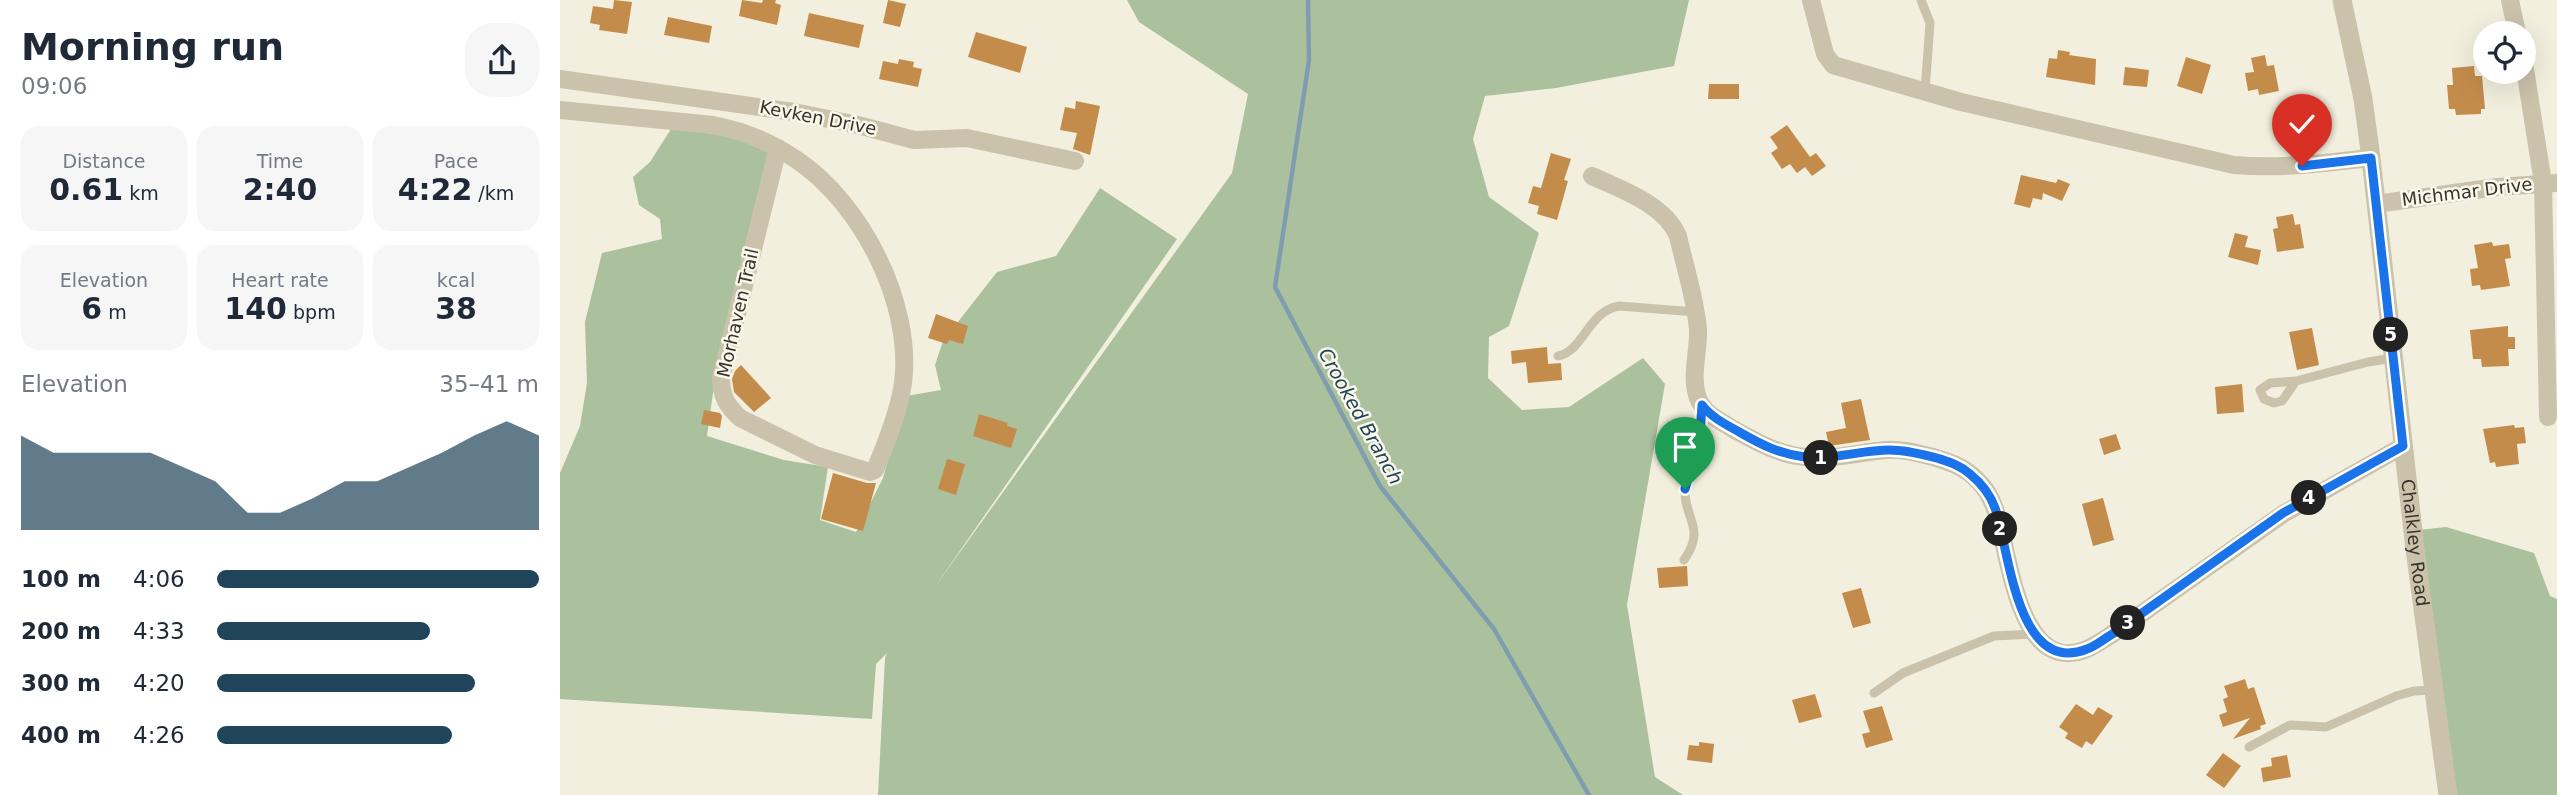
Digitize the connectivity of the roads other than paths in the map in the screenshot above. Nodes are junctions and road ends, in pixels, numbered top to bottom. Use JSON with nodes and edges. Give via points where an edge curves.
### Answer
{"nodes":[{"id":1,"x":1811,"y":0,"type":"edge"},
{"id":2,"x":1921,"y":0,"type":"edge"},
{"id":3,"x":2342,"y":0,"type":"edge"},
{"id":4,"x":2510,"y":0,"type":"edge"},
{"id":5,"x":2514,"y":21,"type":"edge"},
{"id":6,"x":560,"y":79,"type":"edge"},
{"id":7,"x":2529,"y":84,"type":"edge"},
{"id":8,"x":1925,"y":91,"type":"junction"},
{"id":9,"x":560,"y":110,"type":"edge"},
{"id":10,"x":778,"y":148,"type":"junction"},
{"id":11,"x":2371,"y":158,"type":"junction"},
{"id":12,"x":1075,"y":161,"type":"dead end"},
{"id":13,"x":1592,"y":176,"type":"dead end"},
{"id":14,"x":2550,"y":183,"type":"edge"},
{"id":15,"x":2376,"y":204,"type":"junction"},
{"id":16,"x":1696,"y":312,"type":"junction"},
{"id":17,"x":1558,"y":356,"type":"dead end"},
{"id":18,"x":2393,"y":358,"type":"junction"},
{"id":19,"x":2296,"y":381,"type":"dead end"},
{"id":20,"x":1702,"y":405,"type":"junction"},
{"id":21,"x":2548,"y":417,"type":"dead end"},
{"id":22,"x":2403,"y":446,"type":"junction"},
{"id":23,"x":1684,"y":560,"type":"dead end"},
{"id":24,"x":2033,"y":634,"type":"junction"},
{"id":25,"x":2434,"y":690,"type":"junction"},
{"id":26,"x":1874,"y":693,"type":"dead end"},
{"id":27,"x":2249,"y":747,"type":"dead end"},
{"id":28,"x":2448,"y":795,"type":"edge"}],
"edges":[{"from":1,"to":8,"type":"street","via":[[1825,54],[1833,65]]},
{"from":2,"to":8,"type":"lane","via":[[1930,23]]},
{"from":3,"to":11,"type":"street","name":"Chalkley Road"},
{"from":4,"to":5,"type":"street"},
{"from":6,"to":12,"type":"street","name":"Kevken Drive","via":[[794,111],[914,140],[967,138]]},
{"from":7,"to":14,"type":"street"},
{"from":8,"to":11,"type":"street","via":[[2234,165],[2302,166]]},
{"from":9,"to":10,"type":"street","name":"Morhaven Trail","via":[[713,125],[756,136]]},
{"from":10,"to":10,"type":"street","name":"Morhaven Trail","via":[[821,178],[844,204],[874,252],[897,307],[903,385],[880,457],[870,472],[816,455],[740,418],[721,390]]},
{"from":11,"to":15,"type":"street","name":"Chalkley Road"},
{"from":13,"to":16,"type":"street","via":[[1653,207],[1673,225]]},
{"from":14,"to":15,"type":"street","name":"Michmar Drive"},
{"from":14,"to":21,"type":"street"},
{"from":15,"to":18,"type":"street","name":"Chalkley Road"},
{"from":16,"to":17,"type":"lane","via":[[1609,308],[1568,352]]},
{"from":16,"to":20,"type":"street","via":[[1695,385]]},
{"from":18,"to":19,"type":"lane"},
{"from":18,"to":22,"type":"street","name":"Chalkley Road"},
{"from":20,"to":23,"type":"lane","via":[[1700,434],[1685,489],[1694,539]]},
{"from":20,"to":24,"type":"street","via":[[1710,415],[1785,454],[1819,458],[1909,451],[1965,470],[1978,480],[1995,509],[2017,595]]},
{"from":22,"to":24,"type":"street","via":[[2283,513],[2087,649],[2061,651]]},
{"from":22,"to":25,"type":"street","name":"Chalkley Road"},
{"from":24,"to":26,"type":"lane","via":[[1994,636],[1903,673]]},
{"from":25,"to":27,"type":"lane","via":[[2396,696],[2326,727],[2290,725]]},
{"from":25,"to":28,"type":"street","name":"Chalkley Road"}]}
